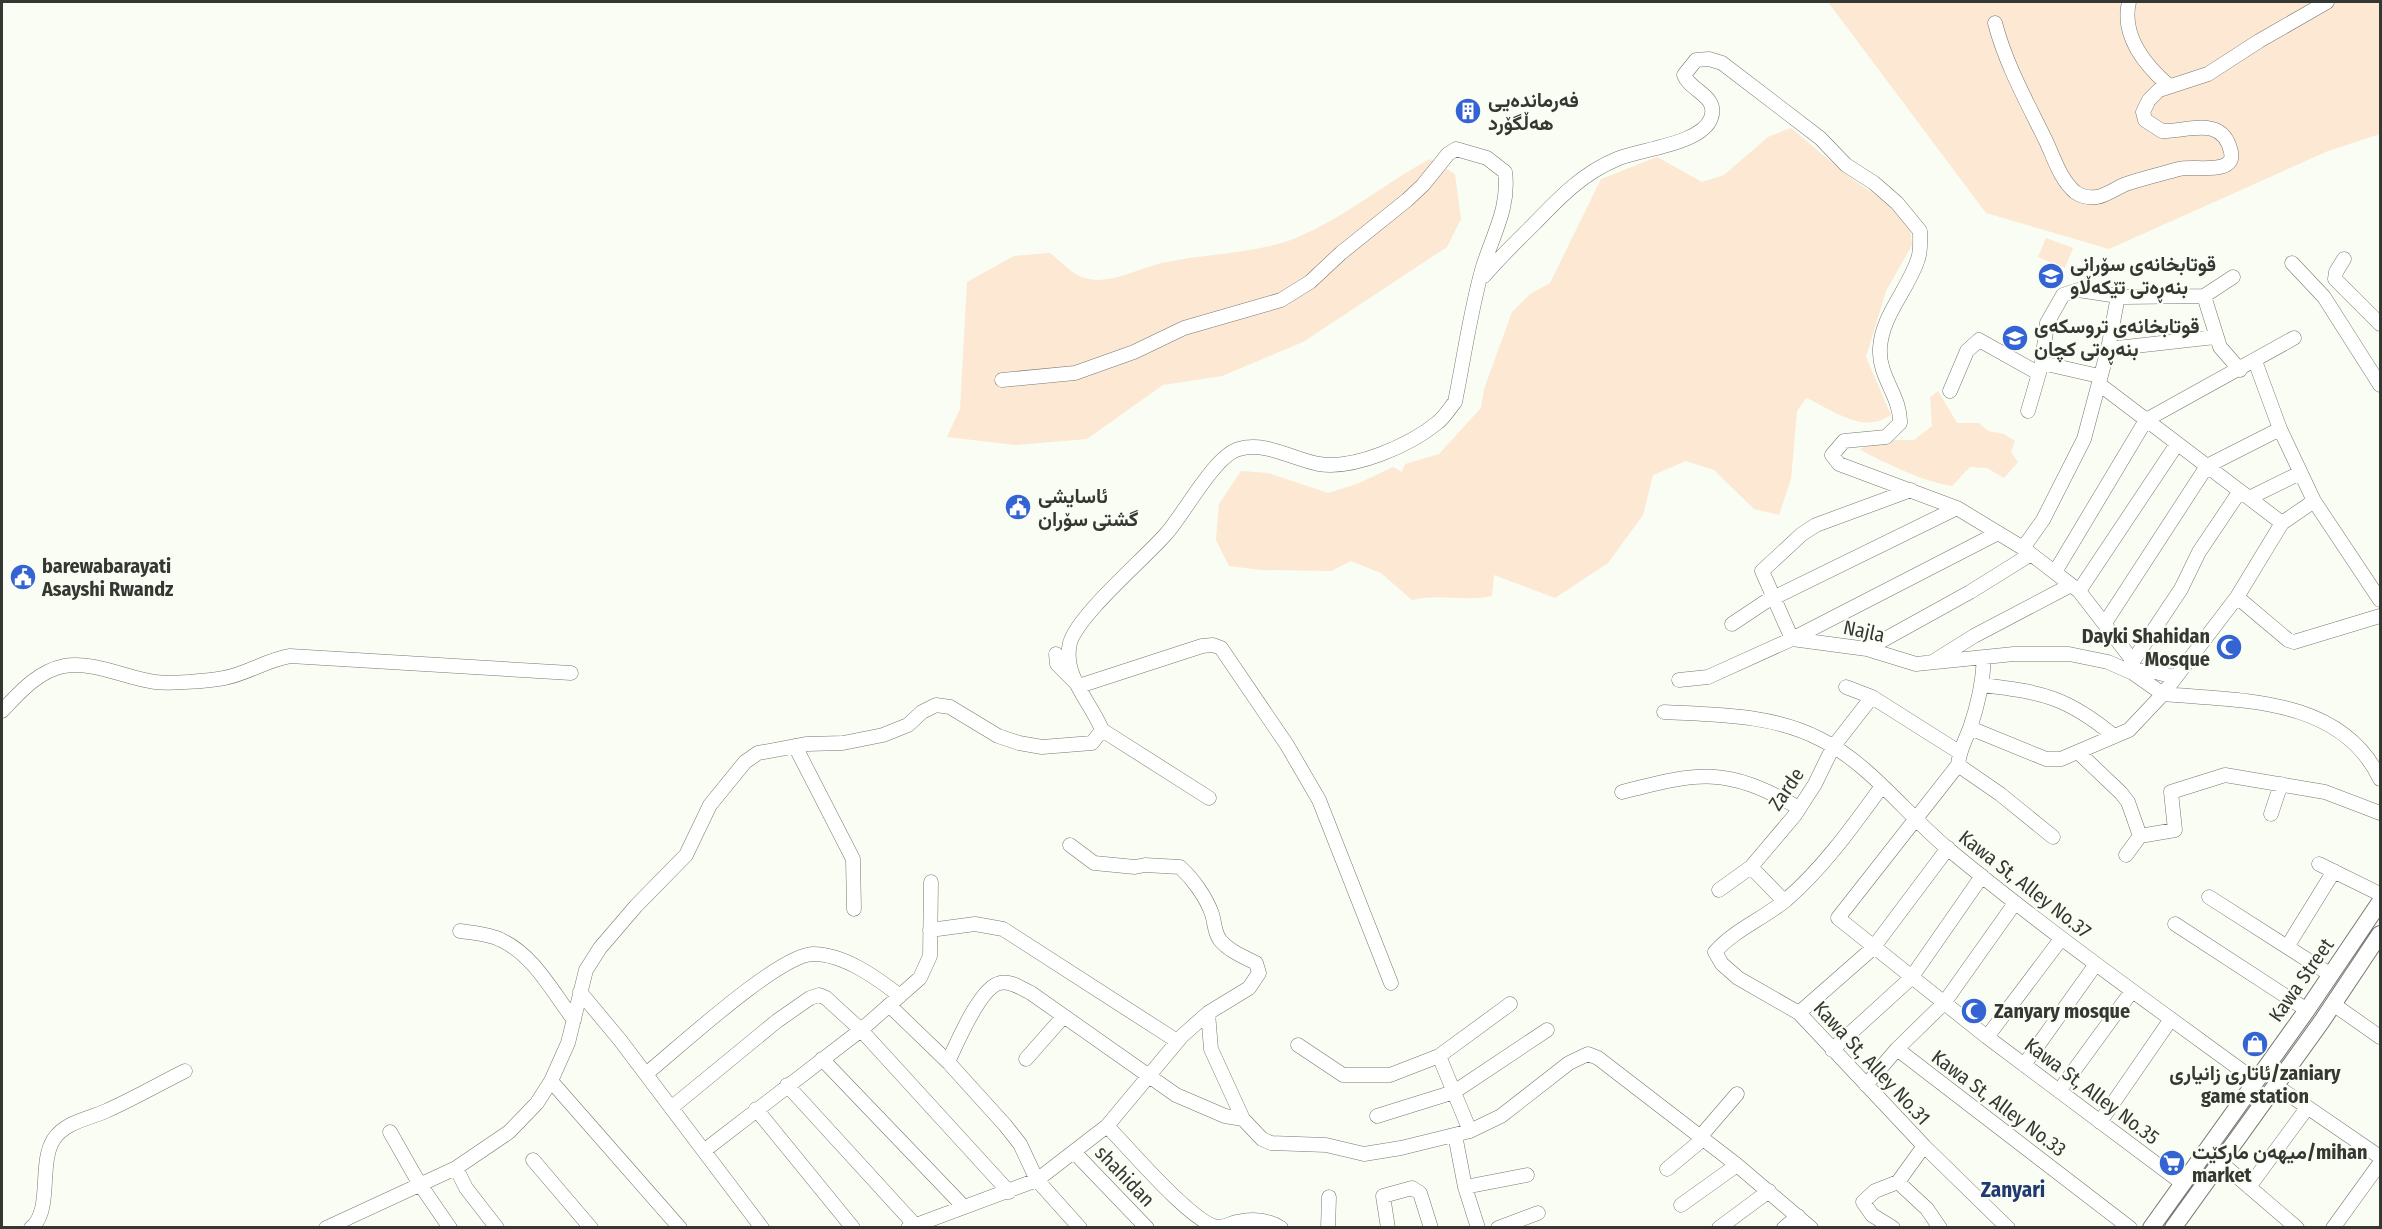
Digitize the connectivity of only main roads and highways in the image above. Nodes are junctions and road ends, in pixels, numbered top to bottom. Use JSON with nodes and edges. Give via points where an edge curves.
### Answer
{"nodes":[{"id":1,"x":2378,"y":911,"type":"edge"},
{"id":2,"x":2380,"y":934,"type":"edge"},
{"id":3,"x":2151,"y":1227,"type":"edge"},
{"id":4,"x":2173,"y":1227,"type":"edge"}],
"edges":[{"from":1,"to":3,"type":"main road","name":"Kawa Street"},
{"from":2,"to":4,"type":"main road","name":"Kawa Street"}]}
